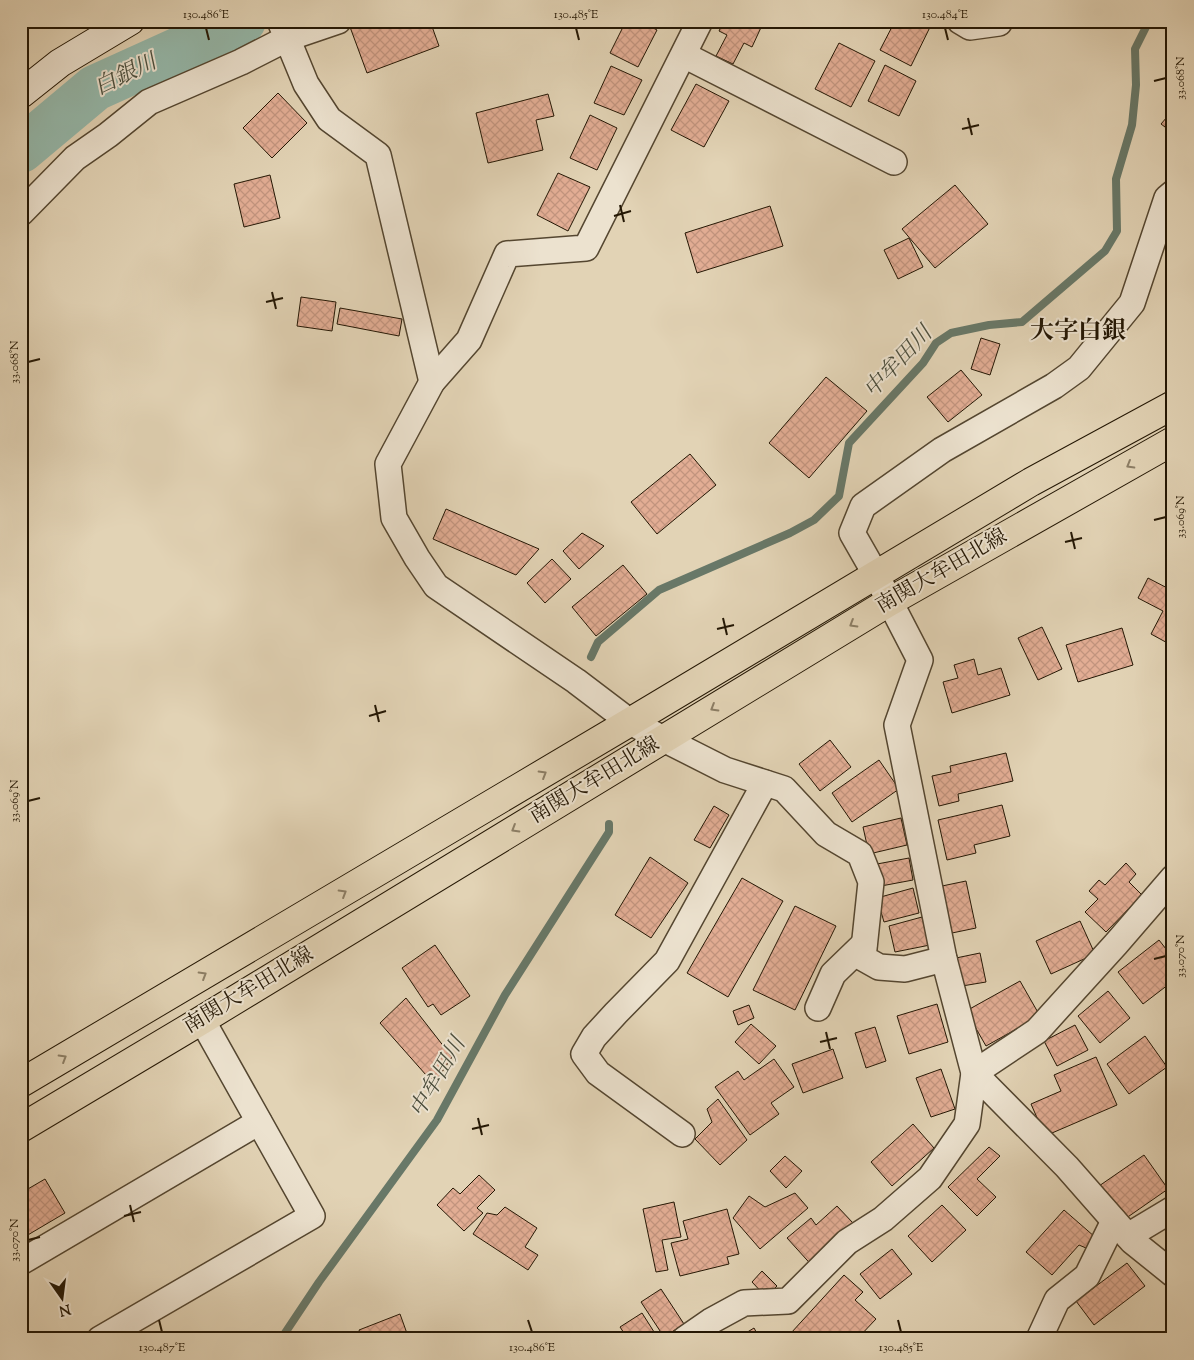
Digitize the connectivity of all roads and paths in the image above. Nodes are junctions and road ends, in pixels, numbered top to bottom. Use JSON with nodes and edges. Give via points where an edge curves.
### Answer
{"nodes":[{"id":1,"x":130,"y":21,"type":"edge"},
{"id":2,"x":338,"y":21,"type":"edge"},
{"id":3,"x":700,"y":21,"type":"edge"},
{"id":4,"x":960,"y":21,"type":"edge"},
{"id":5,"x":1000,"y":21,"type":"edge"},
{"id":6,"x":283,"y":30,"type":"edge"},
{"id":7,"x":684,"y":56,"type":"junction"},
{"id":8,"x":21,"y":94,"type":"edge"},
{"id":9,"x":894,"y":162,"type":"dead end"},
{"id":10,"x":1173,"y":193,"type":"edge"},
{"id":11,"x":21,"y":214,"type":"edge"},
{"id":12,"x":432,"y":382,"type":"junction"},
{"id":13,"x":1173,"y":405,"type":"edge"},
{"id":14,"x":1173,"y":441,"type":"edge"},
{"id":15,"x":876,"y":575,"type":"junction"},
{"id":16,"x":889,"y":602,"type":"junction"},
{"id":17,"x":630,"y":722,"type":"junction"},
{"id":18,"x":664,"y":739,"type":"junction"},
{"id":19,"x":765,"y":783,"type":"junction"},
{"id":20,"x":1173,"y":878,"type":"edge"},
{"id":21,"x":864,"y":944,"type":"junction"},
{"id":22,"x":944,"y":960,"type":"junction"},
{"id":23,"x":818,"y":1008,"type":"dead end"},
{"id":24,"x":202,"y":1020,"type":"junction"},
{"id":25,"x":974,"y":1073,"type":"junction"},
{"id":26,"x":21,"y":1083,"type":"edge"},
{"id":27,"x":259,"y":1122,"type":"junction"},
{"id":28,"x":21,"y":1128,"type":"edge"},
{"id":29,"x":682,"y":1134,"type":"dead end"},
{"id":30,"x":1173,"y":1209,"type":"edge"},
{"id":31,"x":1121,"y":1228,"type":"junction"},
{"id":32,"x":21,"y":1262,"type":"edge"},
{"id":33,"x":1173,"y":1274,"type":"edge"},
{"id":34,"x":100,"y":1339,"type":"edge"},
{"id":35,"x":685,"y":1339,"type":"edge"},
{"id":36,"x":1038,"y":1339,"type":"edge"}],
"edges":[{"from":1,"to":8,"type":"street","via":[[60,63]]},
{"from":2,"to":6,"type":"street"},
{"from":3,"to":7,"type":"street"},
{"from":4,"to":5,"type":"street","via":[[970,27]]},
{"from":6,"to":11,"type":"street","via":[[241,62],[149,102],[75,158]]},
{"from":6,"to":12,"type":"street","via":[[306,84],[329,119],[378,155]]},
{"from":7,"to":9,"type":"street"},
{"from":7,"to":12,"type":"street","via":[[586,248],[506,254],[469,340]]},
{"from":10,"to":15,"type":"street","via":[[1167,198],[1132,303],[1080,368],[942,450],[863,506],[852,533]]},
{"from":12,"to":17,"type":"street","via":[[388,464],[394,518],[417,558],[436,586],[576,681]]},
{"from":13,"to":15,"type":"main road","name":"南関大牟田北線","via":[[1031,482]]},
{"from":14,"to":16,"type":"main road","name":"南関大牟田北線","one_way":true},
{"from":15,"to":16,"type":"street"},
{"from":15,"to":17,"type":"main road","name":"南関大牟田北線"},
{"from":16,"to":18,"type":"main road","name":"南関大牟田北線","one_way":true},
{"from":16,"to":22,"type":"street","via":[[920,660],[897,726]]},
{"from":17,"to":18,"type":"street"},
{"from":26,"to":17,"type":"main road","name":"南関大牟田北線","one_way":true},
{"from":18,"to":19,"type":"street","via":[[725,770]]},
{"from":18,"to":24,"type":"main road","name":"南関大牟田北線","one_way":true},
{"from":19,"to":21,"type":"street","via":[[784,790],[826,834],[860,854],[871,882]]},
{"from":19,"to":29,"type":"street","via":[[667,961],[600,1031],[584,1054],[598,1073]]},
{"from":20,"to":25,"type":"street","via":[[1037,1031]]},
{"from":21,"to":22,"type":"street","via":[[863,958],[879,967],[904,969]]},
{"from":21,"to":23,"type":"street","via":[[833,974]]},
{"from":22,"to":25,"type":"street"},
{"from":24,"to":27,"type":"street"},
{"from":24,"to":28,"type":"main road","name":"南関大牟田北線"},
{"from":25,"to":31,"type":"street"},
{"from":25,"to":35,"type":"street","via":[[967,1124],[930,1178],[883,1219],[846,1242],[788,1301],[744,1303]]},
{"from":27,"to":32,"type":"street"},
{"from":27,"to":34,"type":"street","via":[[312,1216]]},
{"from":30,"to":31,"type":"street"},
{"from":31,"to":33,"type":"street"},
{"from":31,"to":36,"type":"street","via":[[1087,1276],[1057,1300]]}]}
